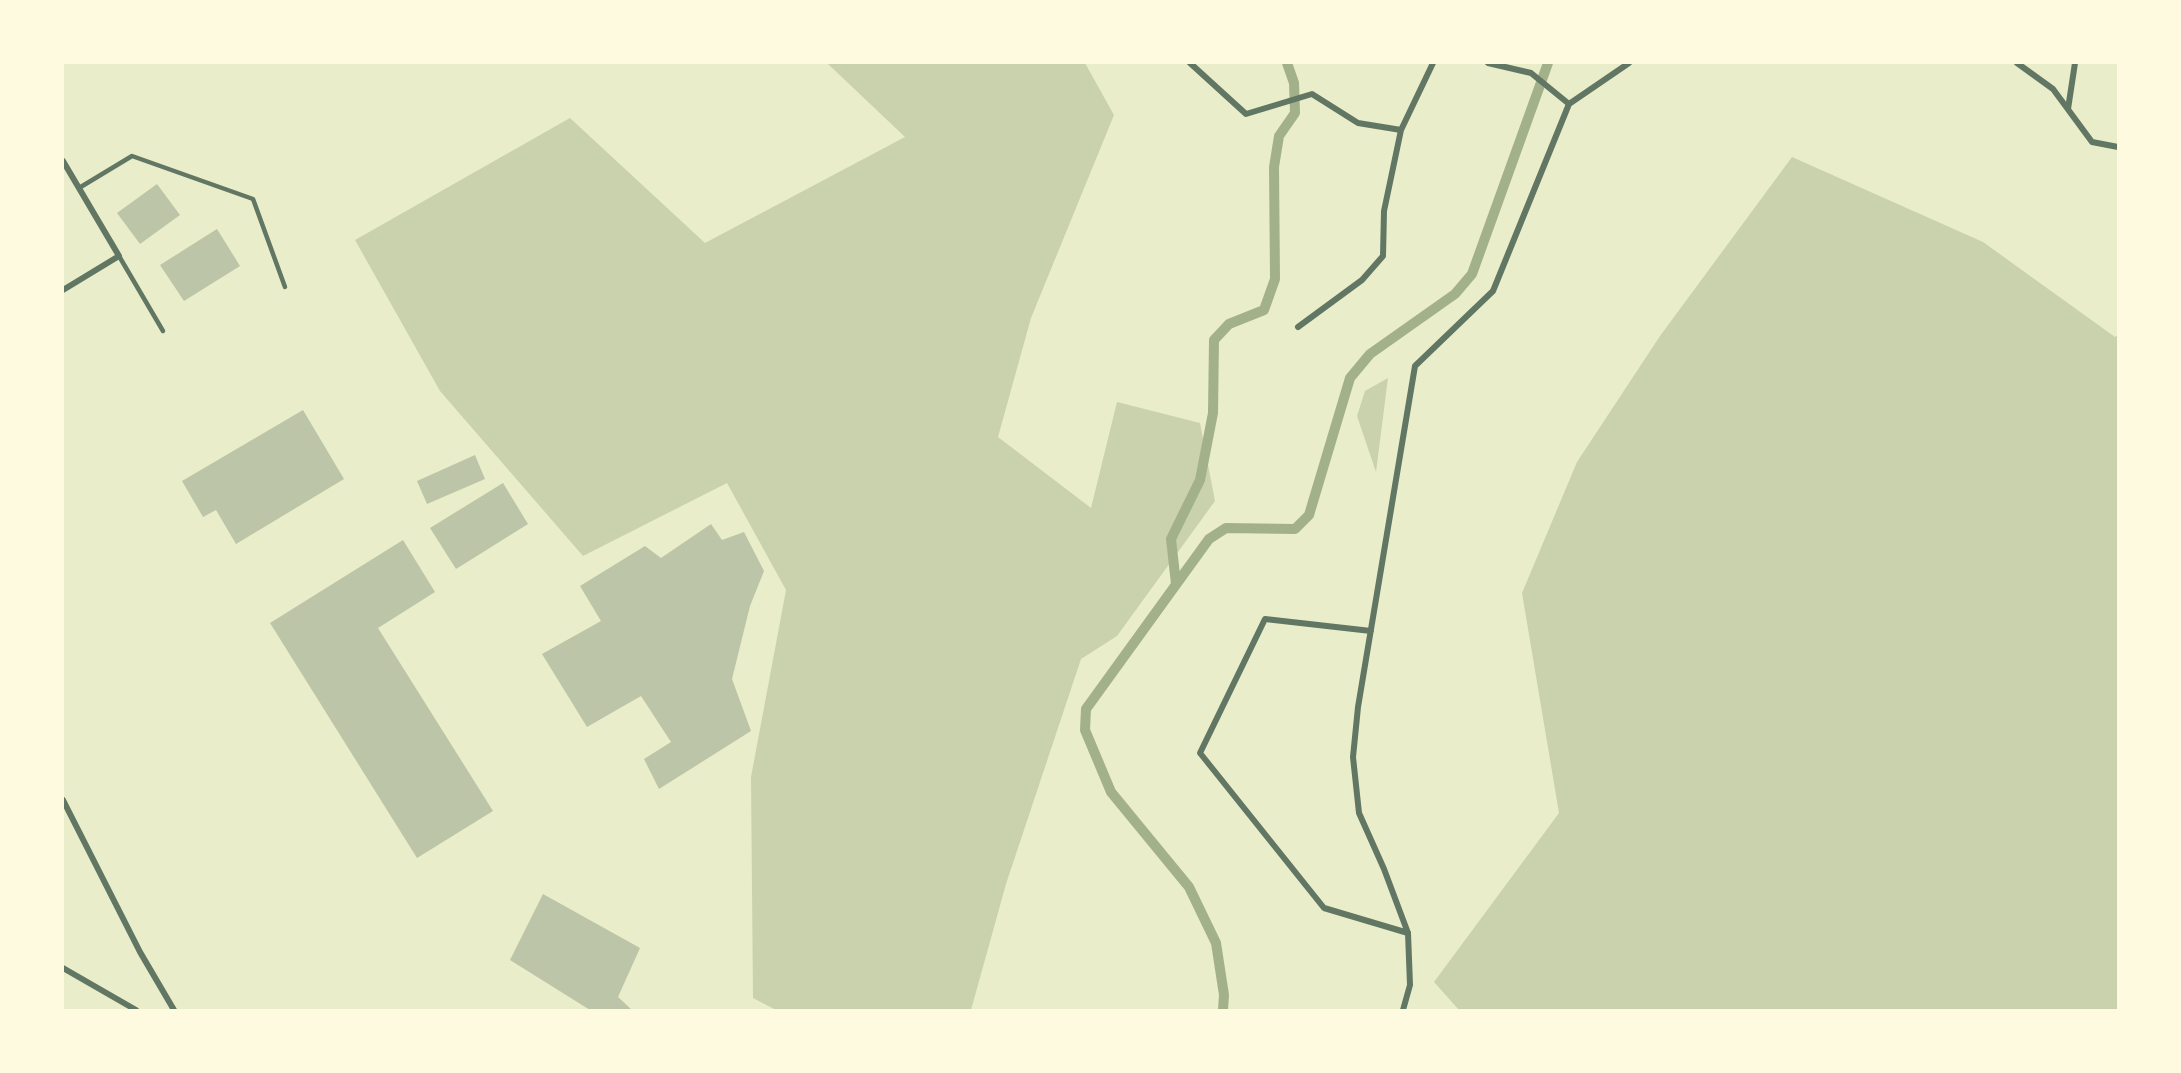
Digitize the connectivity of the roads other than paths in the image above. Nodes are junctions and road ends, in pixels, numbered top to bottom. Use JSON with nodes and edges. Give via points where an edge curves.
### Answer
{"nodes":[{"id":1,"x":1190,"y":63,"type":"edge"},
{"id":2,"x":1433,"y":63,"type":"edge"},
{"id":3,"x":1488,"y":63,"type":"edge"},
{"id":4,"x":1629,"y":63,"type":"edge"},
{"id":5,"x":2017,"y":63,"type":"edge"},
{"id":6,"x":2075,"y":63,"type":"edge"},
{"id":7,"x":1569,"y":104,"type":"junction"},
{"id":8,"x":2068,"y":109,"type":"junction"},
{"id":9,"x":1401,"y":130,"type":"junction"},
{"id":10,"x":2118,"y":147,"type":"edge"},
{"id":11,"x":63,"y":161,"type":"edge"},
{"id":12,"x":79,"y":188,"type":"junction"},
{"id":13,"x":119,"y":256,"type":"junction"},
{"id":14,"x":285,"y":287,"type":"dead end"},
{"id":15,"x":63,"y":290,"type":"edge"},
{"id":16,"x":1298,"y":327,"type":"dead end"},
{"id":17,"x":163,"y":331,"type":"dead end"},
{"id":18,"x":1371,"y":631,"type":"junction"},
{"id":19,"x":63,"y":800,"type":"edge"},
{"id":20,"x":1408,"y":933,"type":"junction"},
{"id":21,"x":63,"y":968,"type":"edge"},
{"id":22,"x":136,"y":1010,"type":"edge"},
{"id":23,"x":174,"y":1010,"type":"edge"},
{"id":24,"x":1403,"y":1010,"type":"edge"}],
"edges":[{"from":1,"to":9,"type":"street","via":[[1246,114],[1312,94],[1358,123]]},
{"from":2,"to":9,"type":"street"},
{"from":3,"to":7,"type":"street","via":[[1531,72]]},
{"from":4,"to":7,"type":"street"},
{"from":5,"to":8,"type":"street","via":[[2053,89]]},
{"from":6,"to":8,"type":"street"},
{"from":7,"to":18,"type":"street","via":[[1493,291],[1415,366]]},
{"from":8,"to":10,"type":"street","via":[[2092,142]]},
{"from":9,"to":16,"type":"street","via":[[1384,211],[1383,256],[1362,280]]},
{"from":11,"to":12,"type":"street"},
{"from":12,"to":13,"type":"street"},
{"from":12,"to":14,"type":"lane","via":[[132,156],[253,199]]},
{"from":13,"to":15,"type":"street"},
{"from":13,"to":17,"type":"lane"},
{"from":18,"to":20,"type":"street","via":[[1353,757],[1359,813]]},
{"from":18,"to":20,"type":"street","via":[[1265,619],[1200,753],[1324,908]]},
{"from":19,"to":23,"type":"street"},
{"from":20,"to":24,"type":"street","via":[[1410,985]]},
{"from":21,"to":22,"type":"street"}]}
